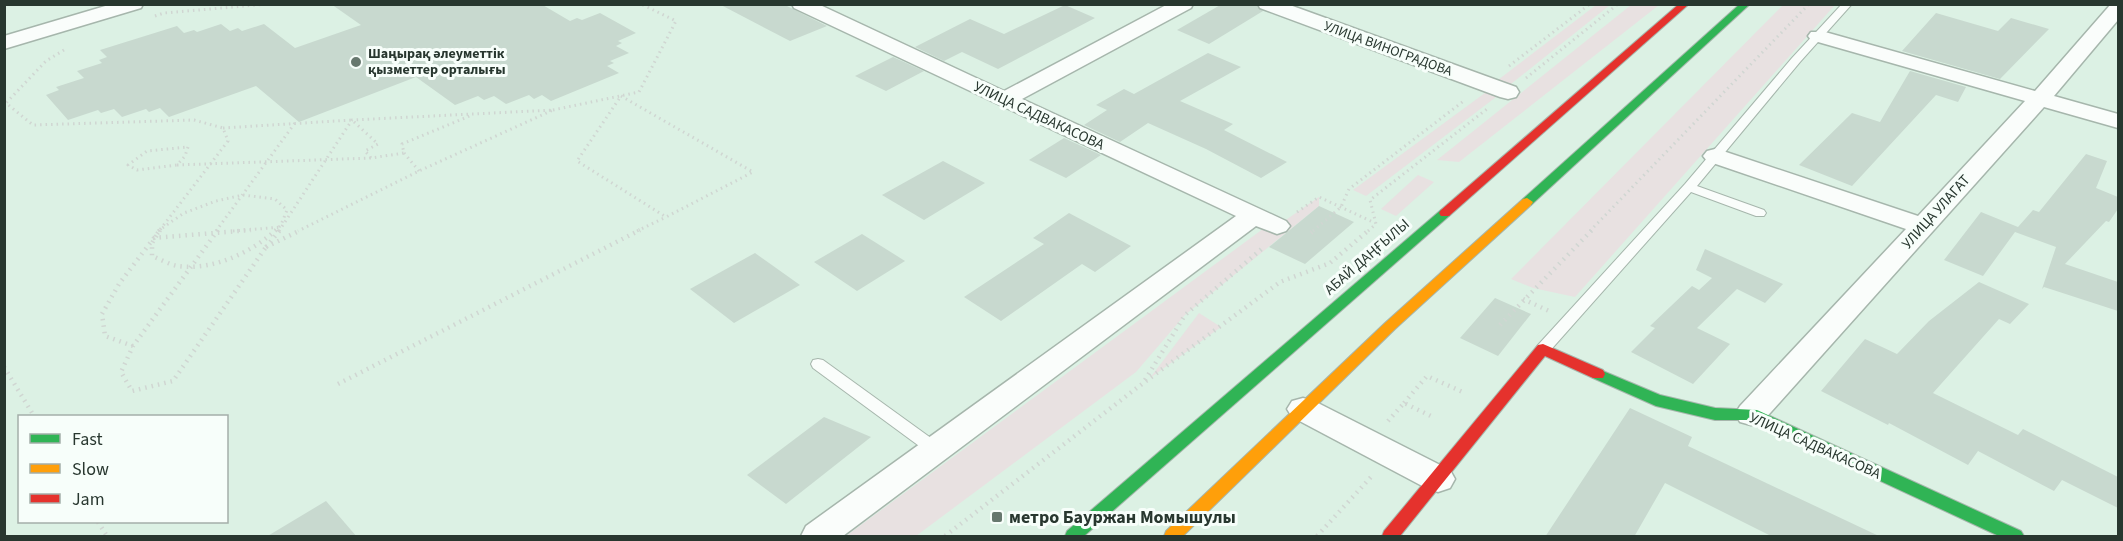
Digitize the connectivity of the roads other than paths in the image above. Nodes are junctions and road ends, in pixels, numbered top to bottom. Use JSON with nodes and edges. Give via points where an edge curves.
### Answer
{"nodes":[{"id":1,"x":134,"y":4,"type":"edge"},
{"id":2,"x":801,"y":4,"type":"edge"},
{"id":3,"x":1184,"y":4,"type":"edge"},
{"id":4,"x":1267,"y":4,"type":"edge"},
{"id":5,"x":1685,"y":4,"type":"edge"},
{"id":6,"x":1746,"y":4,"type":"edge"},
{"id":7,"x":1848,"y":4,"type":"edge"},
{"id":8,"x":2118,"y":8,"type":"edge"},
{"id":9,"x":1818,"y":36,"type":"junction"},
{"id":10,"x":4,"y":43,"type":"edge"},
{"id":11,"x":1508,"y":92,"type":"road end"},
{"id":12,"x":2040,"y":98,"type":"junction"},
{"id":13,"x":1003,"y":100,"type":"junction"},
{"id":14,"x":2118,"y":121,"type":"edge"},
{"id":15,"x":1715,"y":156,"type":"junction"},
{"id":16,"x":1689,"y":187,"type":"junction"},
{"id":17,"x":1760,"y":213,"type":"dead end"},
{"id":18,"x":1923,"y":226,"type":"junction"},
{"id":19,"x":1543,"y":349,"type":"junction"},
{"id":20,"x":818,"y":364,"type":"dead end"},
{"id":21,"x":1303,"y":409,"type":"junction"},
{"id":22,"x":1751,"y":414,"type":"junction"},
{"id":23,"x":936,"y":450,"type":"junction"},
{"id":24,"x":1438,"y":479,"type":"junction"},
{"id":25,"x":818,"y":537,"type":"edge"},
{"id":26,"x":1073,"y":537,"type":"edge"},
{"id":27,"x":1172,"y":537,"type":"edge"},
{"id":28,"x":1390,"y":537,"type":"edge"},
{"id":29,"x":2015,"y":537,"type":"edge"}],
"edges":[{"from":1,"to":10,"type":"street"},
{"from":2,"to":13,"type":"street","name":"УЛИЦА САДВАКАСОВА"},
{"from":3,"to":13,"type":"street"},
{"from":4,"to":11,"type":"street","name":"УЛИЦА ВИНОГРАДОВА"},
{"from":5,"to":26,"type":"main road","name":"АБАЙ ДАҢҒЫЛЫ"},
{"from":6,"to":21,"type":"main road","via":[[1398,318]]},
{"from":7,"to":9,"type":"lane"},
{"from":8,"to":12,"type":"street","name":"УЛИЦА УЛАГАТ"},
{"from":9,"to":12,"type":"street"},
{"from":9,"to":15,"type":"lane"},
{"from":12,"to":14,"type":"street"},
{"from":12,"to":18,"type":"street","name":"УЛИЦА УЛАГАТ"},
{"from":13,"to":23,"type":"street","name":"УЛИЦА САДВАКАСОВА","via":[[1266,220]]},
{"from":15,"to":16,"type":"lane"},
{"from":15,"to":18,"type":"street"},
{"from":16,"to":17,"type":"lane"},
{"from":16,"to":19,"type":"lane"},
{"from":18,"to":22,"type":"street","name":"УЛИЦА УЛАГАТ"},
{"from":19,"to":22,"type":"main road","name":"УЛИЦА САДВАКАСОВА","via":[[1656,400],[1715,414]]},
{"from":19,"to":24,"type":"main road"},
{"from":20,"to":23,"type":"lane"},
{"from":21,"to":24,"type":"street"},
{"from":21,"to":27,"type":"main road"},
{"from":22,"to":29,"type":"main road","name":"УЛИЦА САДВАКАСОВА"},
{"from":23,"to":25,"type":"street"},
{"from":24,"to":28,"type":"main road"}]}
